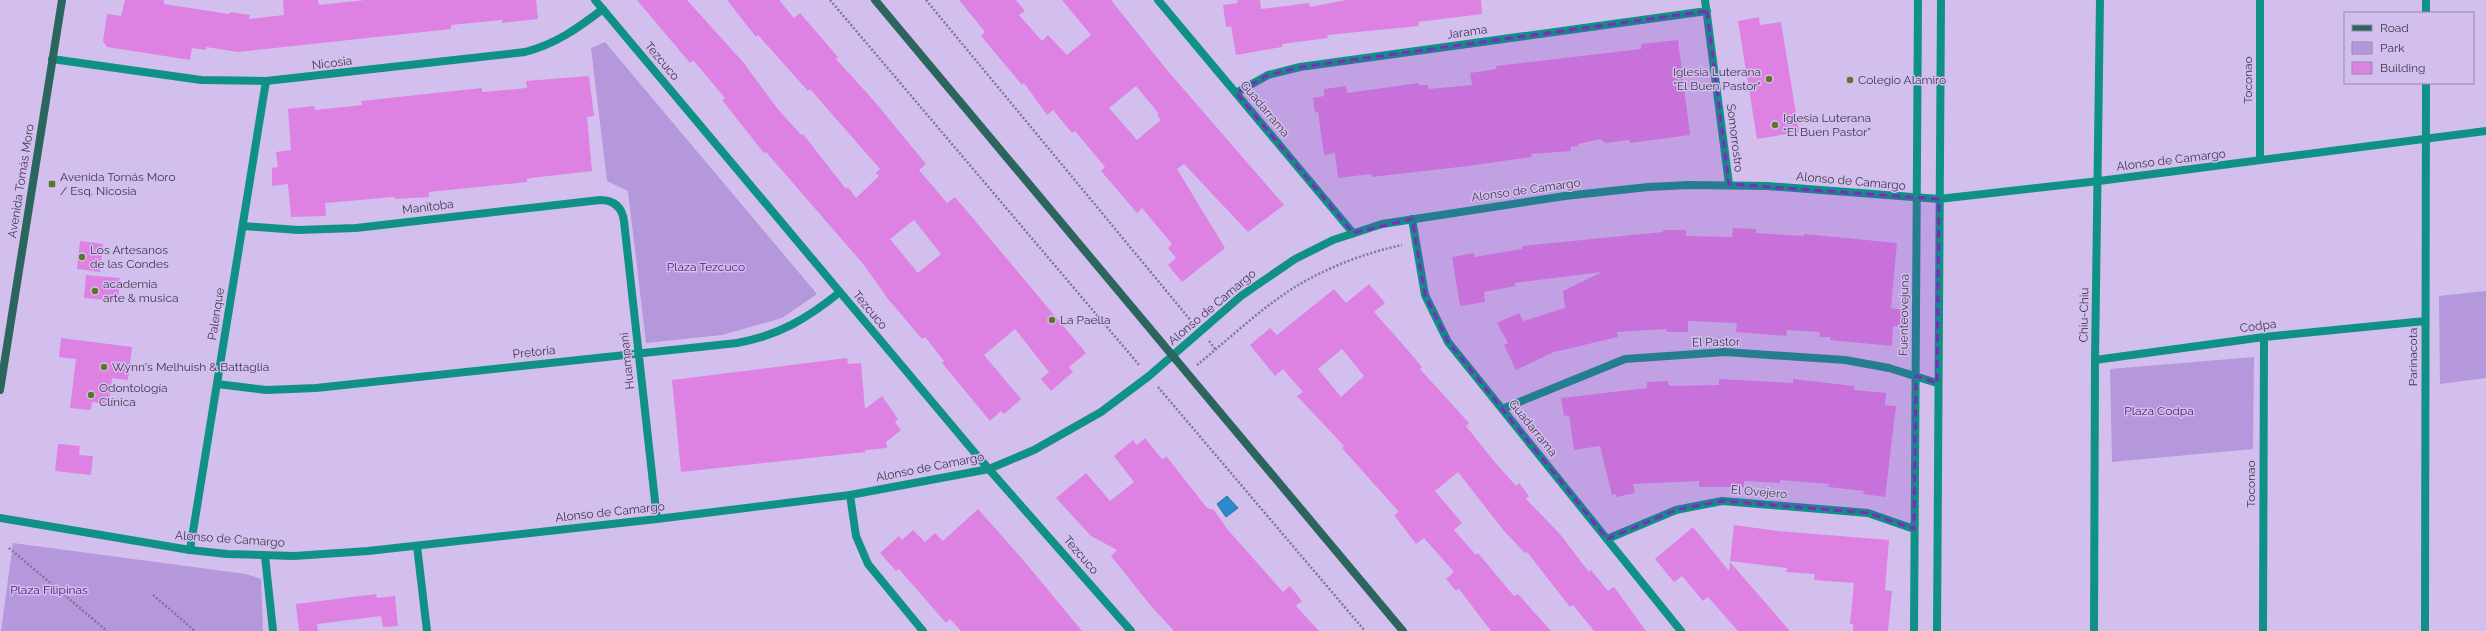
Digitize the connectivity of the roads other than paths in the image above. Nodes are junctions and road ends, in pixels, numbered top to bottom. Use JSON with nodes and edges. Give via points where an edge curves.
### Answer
{"nodes":[{"id":1,"x":62,"y":0,"type":"edge"},
{"id":2,"x":595,"y":0,"type":"edge"},
{"id":3,"x":875,"y":0,"type":"edge"},
{"id":4,"x":1158,"y":0,"type":"edge"},
{"id":5,"x":1705,"y":0,"type":"edge"},
{"id":6,"x":1918,"y":0,"type":"edge"},
{"id":7,"x":1941,"y":0,"type":"edge"},
{"id":8,"x":2100,"y":0,"type":"edge"},
{"id":9,"x":2260,"y":0,"type":"edge"},
{"id":10,"x":2426,"y":0,"type":"edge"},
{"id":11,"x":602,"y":9,"type":"junction"},
{"id":12,"x":1707,"y":11,"type":"junction"},
{"id":13,"x":2426,"y":12,"type":"edge"},
{"id":14,"x":52,"y":59,"type":"junction"},
{"id":15,"x":266,"y":81,"type":"junction"},
{"id":16,"x":2426,"y":84,"type":"edge"},
{"id":17,"x":1236,"y":93,"type":"junction"},
{"id":18,"x":2486,"y":130,"type":"edge"},
{"id":19,"x":2426,"y":138,"type":"junction"},
{"id":20,"x":2260,"y":160,"type":"junction"},
{"id":21,"x":2099,"y":181,"type":"junction"},
{"id":22,"x":1729,"y":184,"type":"junction"},
{"id":23,"x":1918,"y":199,"type":"junction"},
{"id":24,"x":1939,"y":199,"type":"junction"},
{"id":25,"x":615,"y":203,"type":"joint"},
{"id":26,"x":1412,"y":219,"type":"junction"},
{"id":27,"x":243,"y":226,"type":"junction"},
{"id":28,"x":1353,"y":233,"type":"junction"},
{"id":29,"x":840,"y":292,"type":"junction"},
{"id":30,"x":2425,"y":321,"type":"junction"},
{"id":31,"x":2264,"y":337,"type":"junction"},
{"id":32,"x":639,"y":353,"type":"junction"},
{"id":33,"x":1173,"y":355,"type":"junction"},
{"id":34,"x":2095,"y":360,"type":"junction"},
{"id":35,"x":1916,"y":376,"type":"junction"},
{"id":36,"x":1937,"y":383,"type":"junction"},
{"id":37,"x":217,"y":384,"type":"junction"},
{"id":38,"x":0,"y":390,"type":"edge"},
{"id":39,"x":1502,"y":409,"type":"junction"},
{"id":40,"x":989,"y":469,"type":"junction"},
{"id":41,"x":850,"y":495,"type":"junction"},
{"id":42,"x":0,"y":518,"type":"edge"},
{"id":43,"x":657,"y":519,"type":"junction"},
{"id":44,"x":1914,"y":529,"type":"junction"},
{"id":45,"x":1606,"y":538,"type":"junction"},
{"id":46,"x":417,"y":546,"type":"junction"},
{"id":47,"x":190,"y":550,"type":"junction"},
{"id":48,"x":265,"y":556,"type":"junction"},
{"id":49,"x":273,"y":631,"type":"edge"},
{"id":50,"x":427,"y":631,"type":"edge"},
{"id":51,"x":923,"y":631,"type":"edge"},
{"id":52,"x":1131,"y":631,"type":"edge"},
{"id":53,"x":1403,"y":631,"type":"edge"},
{"id":54,"x":1681,"y":631,"type":"edge"},
{"id":55,"x":1914,"y":631,"type":"edge"},
{"id":56,"x":1937,"y":631,"type":"edge"},
{"id":57,"x":2094,"y":631,"type":"edge"},
{"id":58,"x":2263,"y":631,"type":"edge"},
{"id":59,"x":2425,"y":631,"type":"edge"}],
"edges":[{"from":1,"to":14,"type":"main road","name":"Avenida Tomás Moro"},
{"from":2,"to":11,"type":"street","name":"Tezcuco"},
{"from":3,"to":33,"type":"main road"},
{"from":4,"to":17,"type":"street","name":"Guadarrama"},
{"from":5,"to":12,"type":"street","name":"Somorrostro"},
{"from":6,"to":23,"type":"street","name":"Fuenteovejuna"},
{"from":7,"to":24,"type":"street"},
{"from":8,"to":21,"type":"street","name":"Chiu-Chiu"},
{"from":9,"to":20,"type":"street","name":"Toconao"},
{"from":10,"to":13,"type":"street"},
{"from":11,"to":15,"type":"street","name":"Nicosia","via":[[567,35],[541,48],[525,52]]},
{"from":11,"to":29,"type":"street","name":"Tezcuco"},
{"from":12,"to":17,"type":"street","name":"Jarama","via":[[1300,68],[1268,75]]},
{"from":12,"to":22,"type":"street","name":"Somorrostro"},
{"from":14,"to":15,"type":"street","name":"Nicosia","via":[[201,80]]},
{"from":14,"to":38,"type":"main road","name":"Avenida Tomás Moro"},
{"from":15,"to":27,"type":"street","name":"Palenque"},
{"from":16,"to":19,"type":"street","name":"Parinacota"},
{"from":17,"to":28,"type":"street","name":"Guadarrama"},
{"from":18,"to":19,"type":"street","name":"Alonso de Camargo"},
{"from":19,"to":20,"type":"street","name":"Alonso de Camargo"},
{"from":19,"to":30,"type":"street","name":"Parinacota"},
{"from":20,"to":21,"type":"street","name":"Alonso de Camargo"},
{"from":21,"to":24,"type":"street","name":"Alonso de Camargo"},
{"from":21,"to":34,"type":"street","name":"Chiu-Chiu"},
{"from":22,"to":23,"type":"street","name":"Alonso de Camargo"},
{"from":22,"to":26,"type":"street","name":"Alonso de Camargo","via":[[1648,187],[1565,196]]},
{"from":23,"to":24,"type":"street","name":"Alonso de Camargo"},
{"from":23,"to":35,"type":"street","name":"Fuenteovejuna"},
{"from":24,"to":36,"type":"street"},
{"from":25,"to":27,"type":"street","name":"Manitoba","via":[[600,200],[328,230]]},
{"from":25,"to":32,"type":"street","name":"Huampani","via":[[623,214]]},
{"from":26,"to":28,"type":"street","name":"Alonso de Camargo"},
{"from":26,"to":39,"type":"street","name":"Guadarrama","via":[[1425,295],[1438,327],[1458,357]]},
{"from":27,"to":37,"type":"street","name":"Palenque"},
{"from":28,"to":33,"type":"street","name":"Alonso de Camargo","via":[[1314,249],[1267,277]]},
{"from":29,"to":32,"type":"street","name":"Pretoria","via":[[807,318],[767,337],[737,343]]},
{"from":29,"to":40,"type":"street","name":"Tezcuco"},
{"from":30,"to":31,"type":"street","name":"Codpa"},
{"from":30,"to":59,"type":"street","name":"Parinacota"},
{"from":31,"to":34,"type":"street","name":"Codpa"},
{"from":31,"to":58,"type":"street","name":"Toconao"},
{"from":32,"to":37,"type":"street","name":"Pretoria","via":[[316,388],[266,390]]},
{"from":32,"to":43,"type":"street","name":"Huampani"},
{"from":33,"to":40,"type":"street","name":"Alonso de Camargo","via":[[1101,412],[1034,450]]},
{"from":33,"to":53,"type":"main road"},
{"from":34,"to":57,"type":"street","name":"Chiu-Chiu"},
{"from":35,"to":36,"type":"street","name":"El Pastor"},
{"from":35,"to":39,"type":"street","name":"El Pastor","via":[[1845,360],[1725,352],[1625,359]]},
{"from":35,"to":44,"type":"street","name":"Fuenteovejuna"},
{"from":36,"to":56,"type":"street"},
{"from":37,"to":47,"type":"street","name":"Palenque"},
{"from":39,"to":45,"type":"street","name":"Guadarrama"},
{"from":40,"to":41,"type":"street","name":"Alonso de Camargo"},
{"from":40,"to":52,"type":"street","name":"Tezcuco"},
{"from":41,"to":43,"type":"street","name":"Alonso de Camargo"},
{"from":41,"to":51,"type":"street","via":[[856,536],[868,564]]},
{"from":42,"to":47,"type":"street","name":"Alonso de Camargo"},
{"from":43,"to":46,"type":"street","name":"Alonso de Camargo"},
{"from":44,"to":45,"type":"street","name":"El Ovejero","via":[[1868,513],[1722,501],[1676,510]]},
{"from":44,"to":55,"type":"street","name":"Fuenteovejuna"},
{"from":45,"to":54,"type":"street","name":"Guadarrama"},
{"from":46,"to":48,"type":"street","name":"Alonso de Camargo"},
{"from":46,"to":50,"type":"street"},
{"from":47,"to":48,"type":"street","name":"Alonso de Camargo"},
{"from":48,"to":49,"type":"street"}]}
